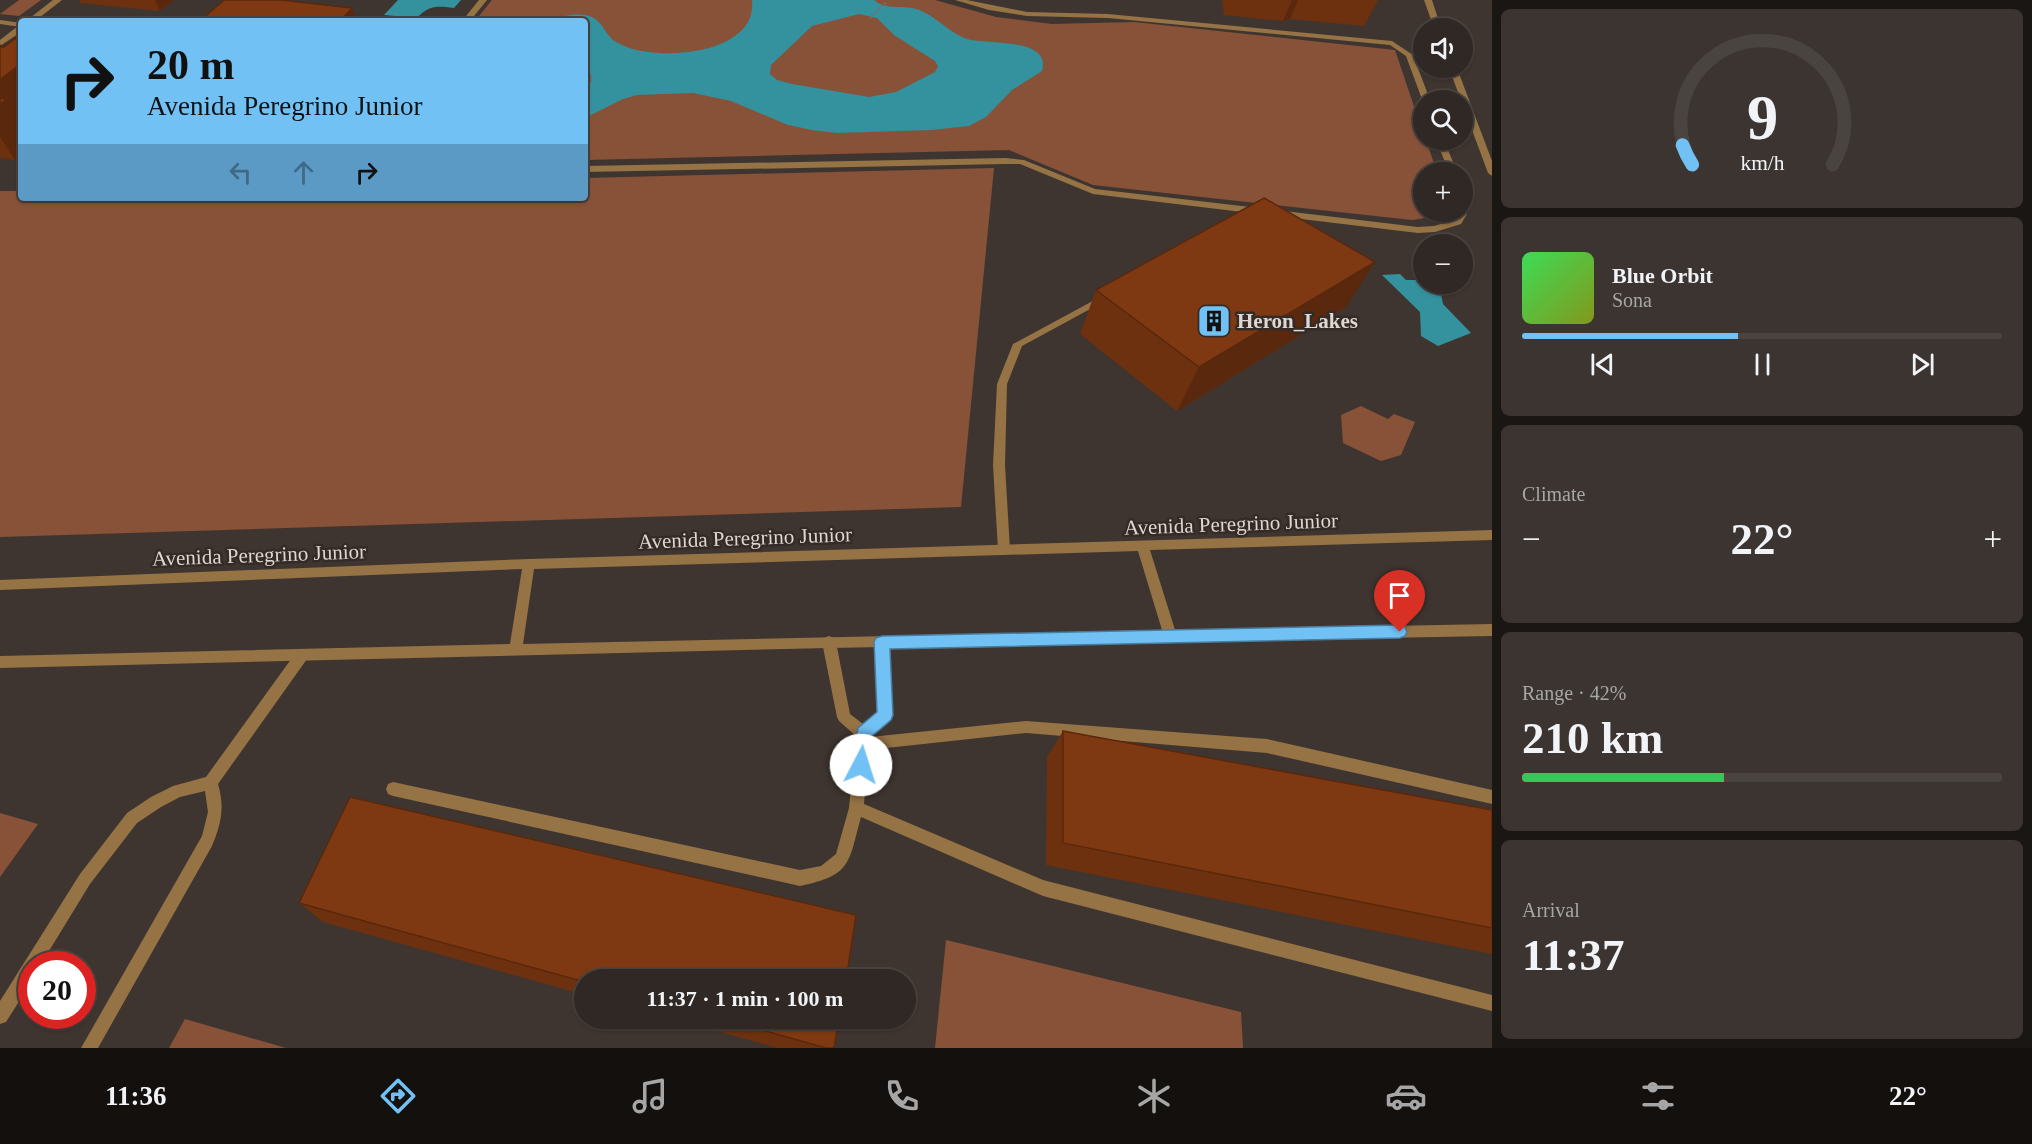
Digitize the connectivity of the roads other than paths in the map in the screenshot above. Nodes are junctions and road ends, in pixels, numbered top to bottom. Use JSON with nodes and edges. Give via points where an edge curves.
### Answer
{"nodes":[{"id":1,"x":58,"y":0,"type":"edge"},
{"id":2,"x":483,"y":0,"type":"edge"},
{"id":3,"x":959,"y":0,"type":"edge"},
{"id":4,"x":1428,"y":0,"type":"edge"},
{"id":5,"x":34,"y":18,"type":"edge"},
{"id":6,"x":468,"y":18,"type":"edge"},
{"id":7,"x":1434,"y":18,"type":"edge"},
{"id":8,"x":0,"y":22,"type":"edge"},
{"id":9,"x":18,"y":26,"type":"edge"},
{"id":10,"x":18,"y":29,"type":"edge"},
{"id":11,"x":2,"y":42,"type":"edge"},
{"id":12,"x":18,"y":43,"type":"edge"},
{"id":13,"x":1457,"y":78,"type":"edge"},
{"id":14,"x":1422,"y":90,"type":"edge"},
{"id":15,"x":588,"y":169,"type":"edge"},
{"id":16,"x":1492,"y":174,"type":"edge"},
{"id":17,"x":1458,"y":222,"type":"edge"},
{"id":18,"x":1110,"y":296,"type":"edge"},
{"id":19,"x":1492,"y":535,"type":"edge"},
{"id":20,"x":1143,"y":546,"type":"junction"},
{"id":21,"x":1004,"y":550,"type":"junction"},
{"id":22,"x":528,"y":564,"type":"junction"},
{"id":23,"x":0,"y":585,"type":"edge"},
{"id":24,"x":1492,"y":630,"type":"edge"},
{"id":25,"x":1170,"y":636,"type":"junction"},
{"id":26,"x":829,"y":642,"type":"junction"},
{"id":27,"x":882,"y":642,"type":"junction"},
{"id":28,"x":516,"y":649,"type":"junction"},
{"id":29,"x":302,"y":655,"type":"junction"},
{"id":30,"x":0,"y":662,"type":"edge"},
{"id":31,"x":863,"y":739,"type":"junction"},
{"id":32,"x":210,"y":783,"type":"junction"},
{"id":33,"x":393,"y":789,"type":"dead end"},
{"id":34,"x":1492,"y":797,"type":"edge"},
{"id":35,"x":856,"y":808,"type":"junction"},
{"id":36,"x":41,"y":951,"type":"edge"},
{"id":37,"x":18,"y":987,"type":"edge"},
{"id":38,"x":1492,"y":1004,"type":"edge"},
{"id":39,"x":0,"y":1016,"type":"edge"},
{"id":40,"x":89,"y":1048,"type":"edge"}],
"edges":[{"from":1,"to":5,"type":"street"},
{"from":2,"to":6,"type":"street"},
{"from":3,"to":14,"type":"street","via":[[1027,14],[1119,17],[1392,43],[1409,56]]},
{"from":4,"to":7,"type":"street"},
{"from":8,"to":9,"type":"street"},
{"from":10,"to":11,"type":"street"},
{"from":11,"to":12,"type":"street"},
{"from":13,"to":16,"type":"street"},
{"from":15,"to":17,"type":"street","via":[[1005,160],[1021,162],[1093,191],[1418,230]]},
{"from":18,"to":21,"type":"street","via":[[1018,344],[1002,384],[999,465]]},
{"from":19,"to":20,"type":"street","name":"Avenida Peregrino Junior"},
{"from":20,"to":21,"type":"street","name":"Avenida Peregrino Junior"},
{"from":20,"to":25,"type":"street"},
{"from":21,"to":22,"type":"street","name":"Avenida Peregrino Junior"},
{"from":22,"to":23,"type":"street","name":"Avenida Peregrino Junior"},
{"from":22,"to":28,"type":"street"},
{"from":24,"to":25,"type":"street"},
{"from":25,"to":27,"type":"street"},
{"from":26,"to":27,"type":"street"},
{"from":26,"to":28,"type":"street"},
{"from":26,"to":31,"type":"street","via":[[844,717]]},
{"from":27,"to":31,"type":"street","via":[[885,715]]},
{"from":28,"to":29,"type":"street"},
{"from":29,"to":30,"type":"street"},
{"from":29,"to":32,"type":"street"},
{"from":31,"to":34,"type":"street","via":[[1026,727],[1267,746]]},
{"from":31,"to":35,"type":"street"},
{"from":32,"to":36,"type":"street","via":[[178,791],[132,819],[85,879]]},
{"from":32,"to":40,"type":"street","via":[[217,802],[216,819],[207,841]]},
{"from":33,"to":35,"type":"street","via":[[800,878],[824,873],[842,860]]},
{"from":35,"to":38,"type":"street","via":[[1043,888]]},
{"from":37,"to":39,"type":"street"}]}
